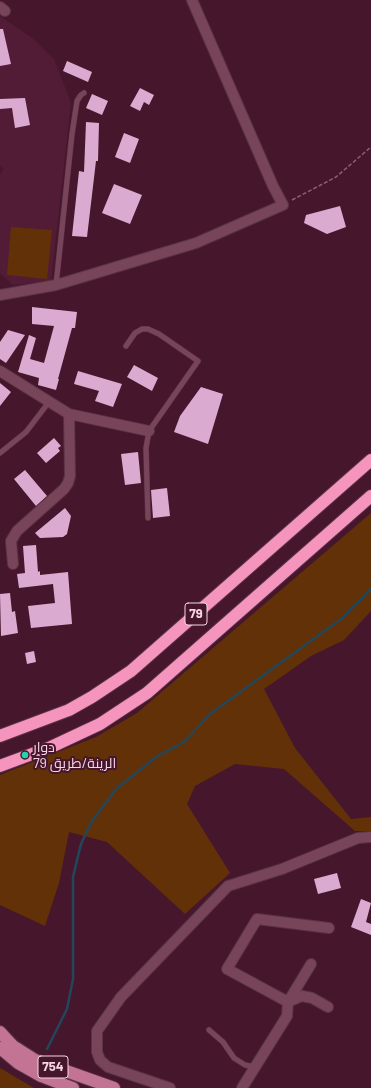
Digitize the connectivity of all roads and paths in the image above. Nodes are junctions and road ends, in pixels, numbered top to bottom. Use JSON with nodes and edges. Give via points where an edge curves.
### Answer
{"nodes":[{"id":1,"x":192,"y":0,"type":"edge"},
{"id":2,"x":84,"y":93,"type":"dead end"},
{"id":3,"x":371,"y":147,"type":"edge"},
{"id":4,"x":283,"y":205,"type":"junction"},
{"id":5,"x":56,"y":285,"type":"junction"},
{"id":6,"x":0,"y":294,"type":"edge"},
{"id":7,"x":126,"y":346,"type":"dead end"},
{"id":8,"x":0,"y":372,"type":"edge"},
{"id":9,"x":49,"y":402,"type":"junction"},
{"id":10,"x":69,"y":414,"type":"junction"},
{"id":11,"x":149,"y":431,"type":"junction"},
{"id":12,"x":0,"y":453,"type":"edge"},
{"id":13,"x":371,"y":460,"type":"edge"},
{"id":14,"x":371,"y":496,"type":"edge"},
{"id":15,"x":148,"y":518,"type":"dead end"},
{"id":16,"x":13,"y":564,"type":"dead end"},
{"id":17,"x":32,"y":723,"type":"junction"},
{"id":18,"x":0,"y":728,"type":"edge"},
{"id":19,"x":0,"y":736,"type":"edge"},
{"id":20,"x":0,"y":766,"type":"edge"},
{"id":21,"x":371,"y":837,"type":"edge"},
{"id":22,"x":329,"y":928,"type":"dead end"},
{"id":23,"x":311,"y":964,"type":"dead end"},
{"id":24,"x":288,"y":1002,"type":"junction"},
{"id":25,"x":328,"y":1007,"type":"dead end"},
{"id":26,"x":209,"y":1030,"type":"dead end"},
{"id":27,"x":0,"y":1032,"type":"edge"},
{"id":28,"x":0,"y":1048,"type":"edge"},
{"id":29,"x":255,"y":1067,"type":"junction"},
{"id":30,"x":73,"y":1088,"type":"edge"},
{"id":31,"x":114,"y":1088,"type":"edge"},
{"id":32,"x":170,"y":1088,"type":"edge"},
{"id":33,"x":242,"y":1088,"type":"edge"}],
"edges":[{"from":1,"to":4,"type":"street"},
{"from":2,"to":5,"type":"lane","via":[[78,101],[72,134]]},
{"from":3,"to":4,"type":"path","via":[[336,177]]},
{"from":4,"to":5,"type":"street","via":[[196,243]]},
{"from":5,"to":6,"type":"street"},
{"from":7,"to":11,"type":"lane","via":[[135,333],[148,329],[198,361]]},
{"from":8,"to":9,"type":"street"},
{"from":9,"to":10,"type":"street"},
{"from":9,"to":12,"type":"lane","via":[[26,432]]},
{"from":10,"to":11,"type":"street"},
{"from":10,"to":16,"type":"street","via":[[68,483],[17,531],[11,541]]},
{"from":11,"to":15,"type":"lane","via":[[146,448]]},
{"from":13,"to":17,"type":"highway","number":"79","via":[[131,671],[69,710]]},
{"from":14,"to":20,"type":"highway","number":"79","via":[[148,693],[100,724],[51,747]]},
{"from":17,"to":18,"type":"highway"},
{"from":17,"to":19,"type":"highway","number":"79"},
{"from":21,"to":32,"type":"street","via":[[358,838],[282,869],[228,886],[121,996],[97,1031],[97,1052],[100,1060],[108,1067]]},
{"from":22,"to":24,"type":"street","via":[[257,918],[227,969]]},
{"from":23,"to":24,"type":"street"},
{"from":24,"to":25,"type":"street","via":[[302,996],[312,998]]},
{"from":24,"to":29,"type":"street","via":[[287,1016]]},
{"from":26,"to":29,"type":"lane","via":[[223,1042],[234,1058],[245,1065]]},
{"from":27,"to":31,"type":"main road","number":"754","via":[[13,1046],[35,1060]]},
{"from":28,"to":30,"type":"main road","number":"754","via":[[18,1063],[41,1076]]},
{"from":29,"to":33,"type":"street"}]}
